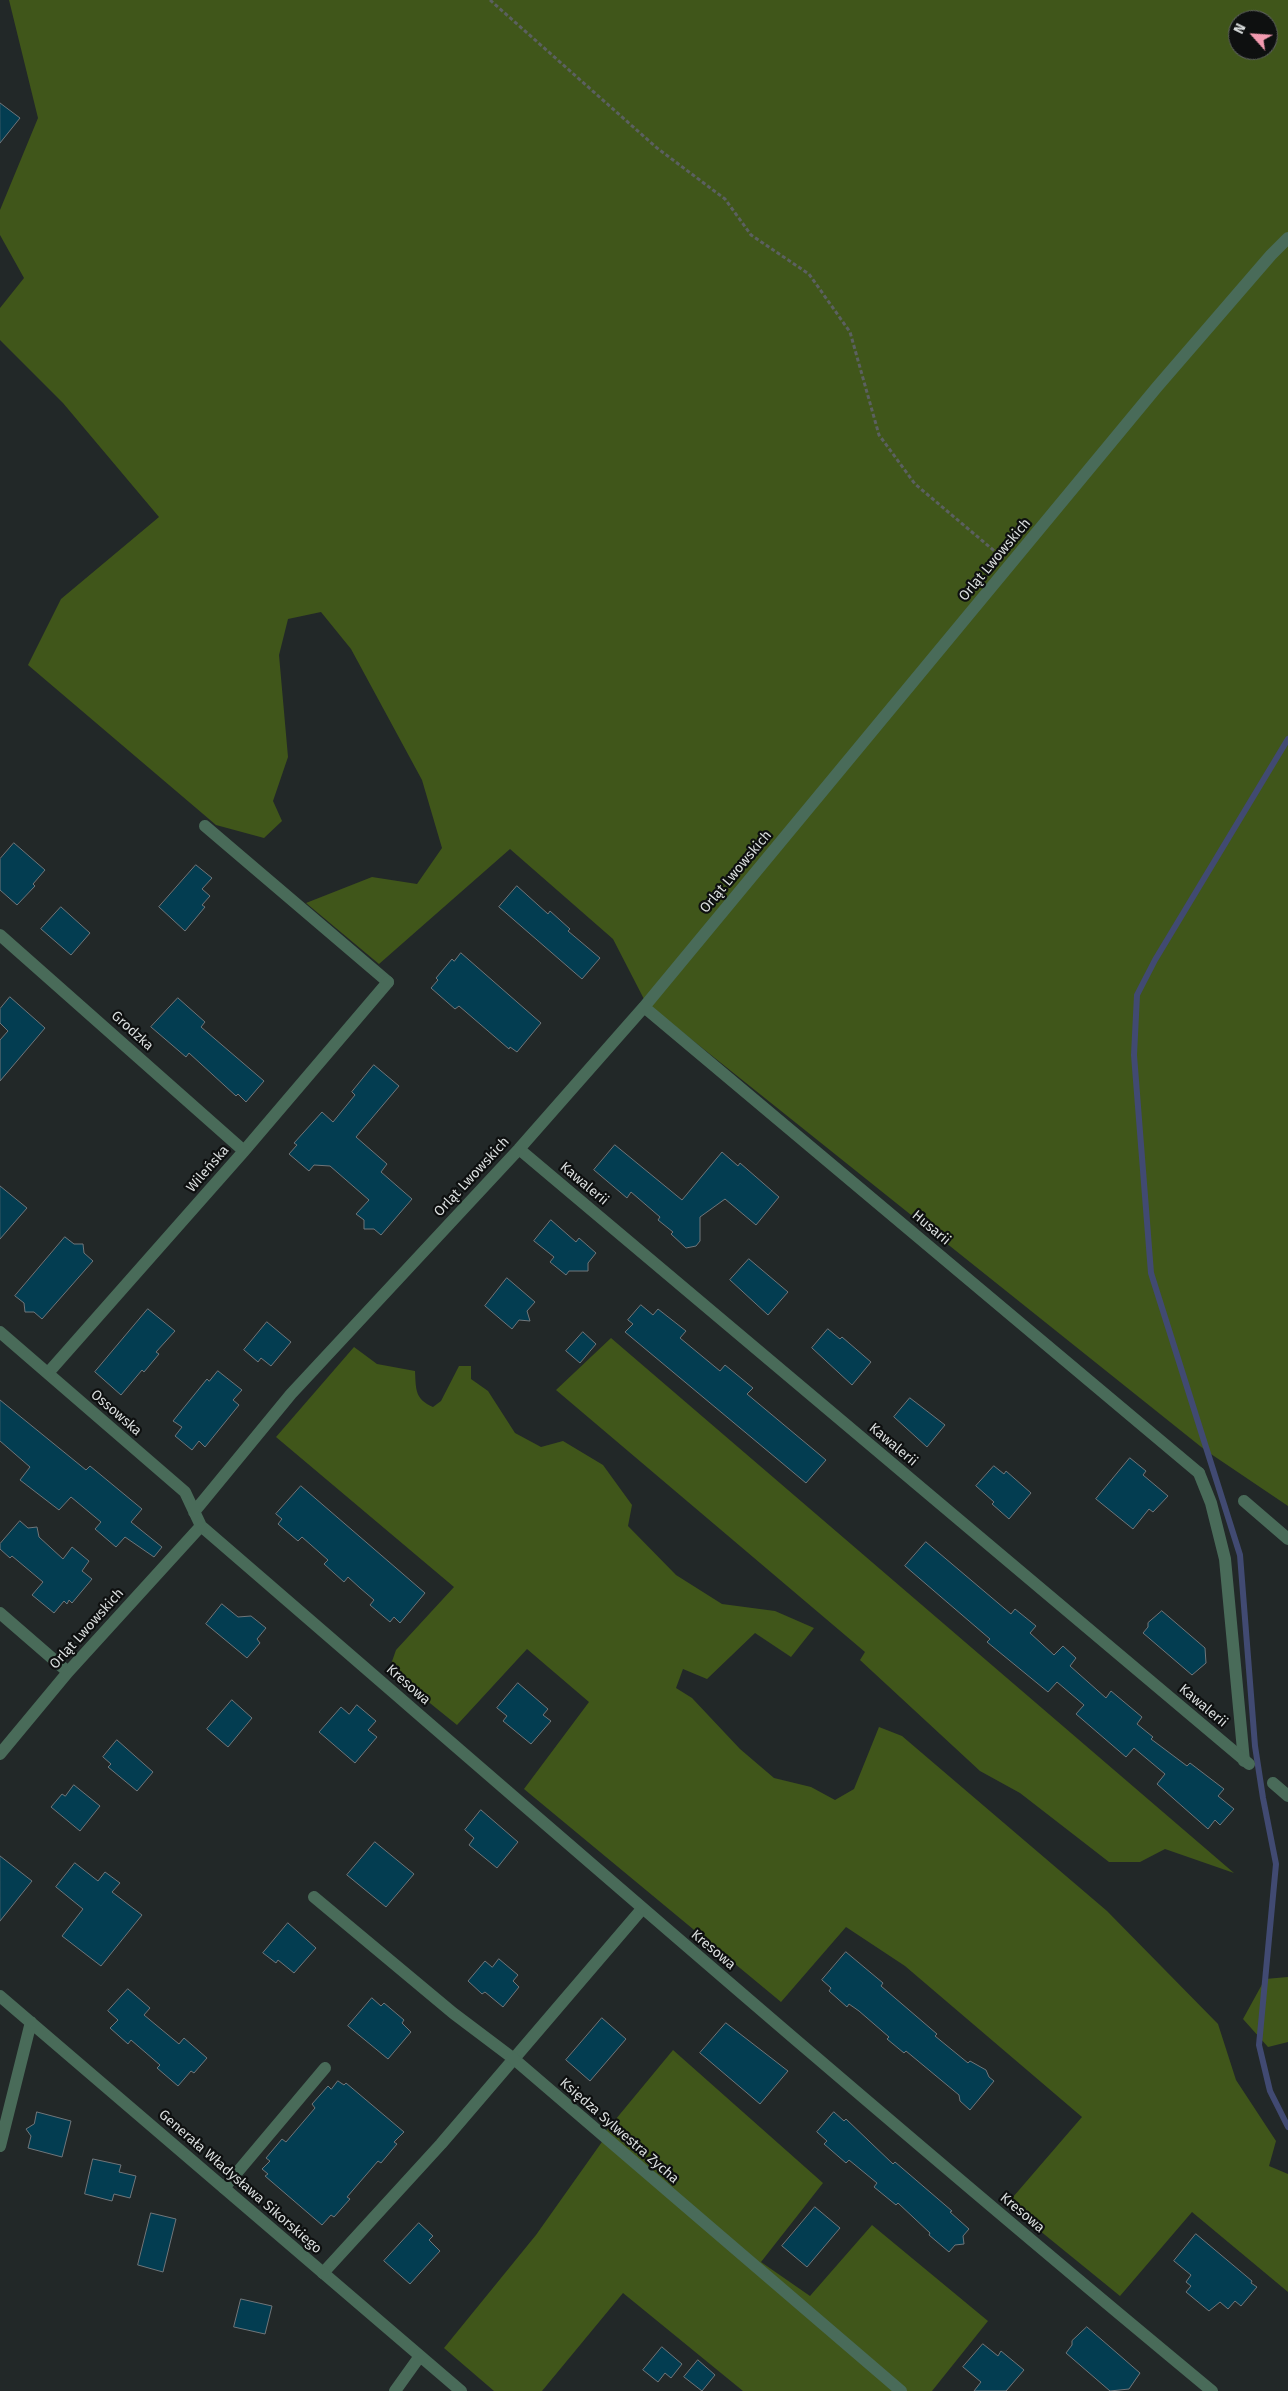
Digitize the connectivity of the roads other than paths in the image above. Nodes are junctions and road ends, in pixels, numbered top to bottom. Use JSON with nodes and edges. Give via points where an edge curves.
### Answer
{"nodes":[{"id":1,"x":1288,"y":238,"type":"edge"},
{"id":2,"x":205,"y":826,"type":"dead end"},
{"id":3,"x":0,"y":934,"type":"edge"},
{"id":4,"x":644,"y":1007,"type":"junction"},
{"id":5,"x":519,"y":1150,"type":"junction"},
{"id":6,"x":244,"y":1151,"type":"junction"},
{"id":7,"x":0,"y":1332,"type":"edge"},
{"id":8,"x":48,"y":1373,"type":"junction"},
{"id":9,"x":1244,"y":1502,"type":"dead end"},
{"id":10,"x":194,"y":1512,"type":"junction"},
{"id":11,"x":201,"y":1526,"type":"junction"},
{"id":12,"x":1288,"y":1539,"type":"edge"},
{"id":13,"x":0,"y":1613,"type":"edge"},
{"id":14,"x":68,"y":1672,"type":"junction"},
{"id":15,"x":0,"y":1754,"type":"edge"},
{"id":16,"x":1247,"y":1762,"type":"joint"},
{"id":17,"x":1273,"y":1783,"type":"dead end"},
{"id":18,"x":1288,"y":1796,"type":"edge"},
{"id":19,"x":314,"y":1897,"type":"dead end"},
{"id":20,"x":642,"y":1909,"type":"junction"},
{"id":21,"x":0,"y":1996,"type":"edge"},
{"id":22,"x":31,"y":2022,"type":"junction"},
{"id":23,"x":514,"y":2059,"type":"junction"},
{"id":24,"x":325,"y":2068,"type":"dead end"},
{"id":25,"x":0,"y":2146,"type":"edge"},
{"id":26,"x":224,"y":2188,"type":"junction"},
{"id":27,"x":323,"y":2273,"type":"junction"},
{"id":28,"x":420,"y":2356,"type":"junction"},
{"id":29,"x":395,"y":2391,"type":"edge"},
{"id":30,"x":461,"y":2391,"type":"edge"},
{"id":31,"x":901,"y":2391,"type":"edge"},
{"id":32,"x":1212,"y":2391,"type":"edge"}],
"edges":[{"from":1,"to":4,"type":"street","name":"Orląt Lwowskich","via":[[1157,387]]},
{"from":2,"to":6,"type":"street","name":"Wileńska","via":[[388,982]]},
{"from":3,"to":6,"type":"street","name":"Grodzka"},
{"from":4,"to":5,"type":"street","name":"Orląt Lwowskich"},
{"from":4,"to":16,"type":"street","name":"Husarii","via":[[1199,1473],[1211,1503],[1224,1559]]},
{"from":5,"to":10,"type":"street","name":"Orląt Lwowskich","via":[[291,1394]]},
{"from":5,"to":16,"type":"street","name":"Kawalerii"},
{"from":6,"to":8,"type":"street","name":"Wileńska"},
{"from":7,"to":8,"type":"street","name":"Ossowska"},
{"from":8,"to":10,"type":"street","name":"Ossowska","via":[[185,1492]]},
{"from":9,"to":12,"type":"street"},
{"from":10,"to":11,"type":"street","name":"Ossowska"},
{"from":11,"to":14,"type":"street","name":"Orląt Lwowskich"},
{"from":11,"to":20,"type":"street","name":"Kresowa"},
{"from":13,"to":14,"type":"street"},
{"from":14,"to":15,"type":"street","name":"Orląt Lwowskich"},
{"from":17,"to":18,"type":"street"},
{"from":19,"to":23,"type":"street","name":"Księdza Sylwestra Zycha","via":[[453,2013]]},
{"from":20,"to":23,"type":"street"},
{"from":20,"to":32,"type":"street","name":"Kresowa"},
{"from":21,"to":22,"type":"street","name":"Generała Władysława Sikorskiego"},
{"from":22,"to":25,"type":"street"},
{"from":22,"to":26,"type":"street","name":"Generała Władysława Sikorskiego"},
{"from":23,"to":27,"type":"street"},
{"from":23,"to":31,"type":"street","name":"Księdza Sylwestra Zycha"},
{"from":24,"to":26,"type":"street"},
{"from":26,"to":27,"type":"street","name":"Generała Władysława Sikorskiego"},
{"from":27,"to":28,"type":"street","name":"Generała Władysława Sikorskiego"},
{"from":28,"to":29,"type":"street"},
{"from":28,"to":30,"type":"street","name":"Generała Władysława Sikorskiego"}]}
